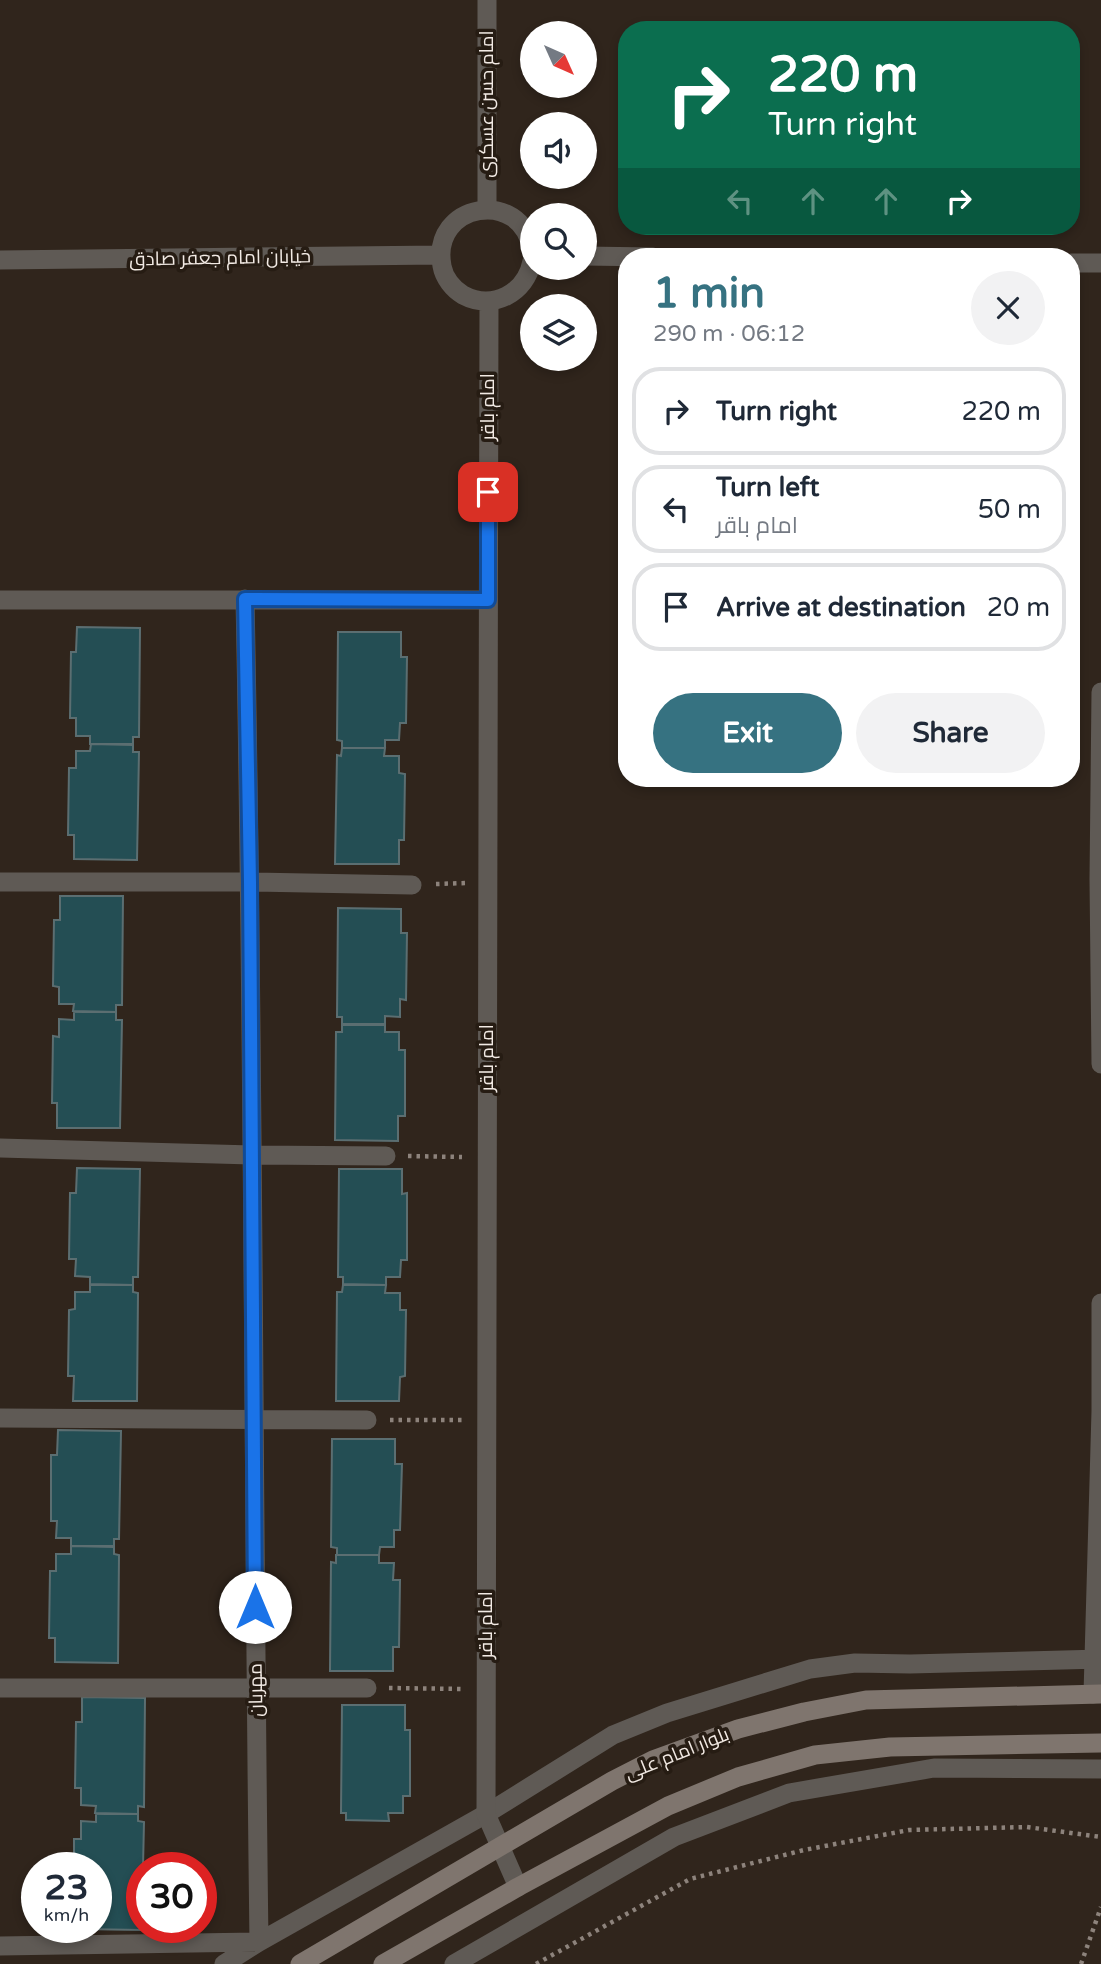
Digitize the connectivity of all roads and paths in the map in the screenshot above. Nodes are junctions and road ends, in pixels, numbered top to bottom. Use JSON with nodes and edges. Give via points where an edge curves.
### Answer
{"nodes":[{"id":1,"x":487,"y":0,"type":"edge"},
{"id":2,"x":487,"y":209,"type":"junction"},
{"id":3,"x":520,"y":224,"type":"edge"},
{"id":4,"x":440,"y":255,"type":"junction"},
{"id":5,"x":597,"y":256,"type":"edge"},
{"id":6,"x":618,"y":256,"type":"edge"},
{"id":7,"x":0,"y":260,"type":"edge"},
{"id":8,"x":1080,"y":263,"type":"edge"},
{"id":9,"x":1101,"y":263,"type":"edge"},
{"id":10,"x":525,"y":280,"type":"edge"},
{"id":11,"x":489,"y":301,"type":"junction"},
{"id":12,"x":245,"y":599,"type":"junction"},
{"id":13,"x":0,"y":600,"type":"edge"},
{"id":14,"x":488,"y":600,"type":"junction"},
{"id":15,"x":1101,"y":692,"type":"edge"},
{"id":16,"x":0,"y":882,"type":"edge"},
{"id":17,"x":250,"y":882,"type":"junction"},
{"id":18,"x":488,"y":882,"type":"junction"},
{"id":19,"x":412,"y":885,"type":"joint"},
{"id":20,"x":1101,"y":1064,"type":"edge"},
{"id":21,"x":0,"y":1148,"type":"edge"},
{"id":22,"x":252,"y":1156,"type":"junction"},
{"id":23,"x":386,"y":1156,"type":"joint"},
{"id":24,"x":487,"y":1157,"type":"junction"},
{"id":25,"x":1101,"y":1303,"type":"edge"},
{"id":26,"x":0,"y":1418,"type":"edge"},
{"id":27,"x":254,"y":1419,"type":"junction"},
{"id":28,"x":367,"y":1420,"type":"joint"},
{"id":29,"x":487,"y":1420,"type":"junction"},
{"id":30,"x":1097,"y":1659,"type":"edge"},
{"id":31,"x":0,"y":1688,"type":"edge"},
{"id":32,"x":256,"y":1688,"type":"junction"},
{"id":33,"x":367,"y":1688,"type":"joint"},
{"id":34,"x":486,"y":1689,"type":"junction"},
{"id":35,"x":1097,"y":1694,"type":"edge"},
{"id":36,"x":1101,"y":1744,"type":"edge"},
{"id":37,"x":1101,"y":1769,"type":"edge"},
{"id":38,"x":486,"y":1814,"type":"junction"},
{"id":39,"x":1101,"y":1837,"type":"edge"},
{"id":40,"x":499,"y":1846,"type":"junction"},
{"id":41,"x":518,"y":1887,"type":"junction"},
{"id":42,"x":1101,"y":1907,"type":"edge"},
{"id":43,"x":260,"y":1942,"type":"junction"},
{"id":44,"x":0,"y":1946,"type":"edge"},
{"id":45,"x":224,"y":1964,"type":"edge"},
{"id":46,"x":300,"y":1964,"type":"edge"},
{"id":47,"x":383,"y":1964,"type":"edge"},
{"id":48,"x":454,"y":1964,"type":"edge"},
{"id":49,"x":536,"y":1964,"type":"edge"},
{"id":50,"x":1081,"y":1964,"type":"edge"}],
"edges":[{"from":1,"to":2,"type":"street","name":"امام حسن عسکری"},
{"from":2,"to":3,"type":"street","via":[[501,211]]},
{"from":2,"to":4,"type":"street","via":[[459,218],[442,241]]},
{"from":4,"to":7,"type":"street","name":"خیابان امام جعفر صادق"},
{"from":4,"to":11,"type":"street","via":[[442,270],[459,293]]},
{"from":5,"to":6,"type":"street"},
{"from":8,"to":9,"type":"street"},
{"from":10,"to":11,"type":"street","via":[[501,300]]},
{"from":11,"to":14,"type":"street","name":"امام باقر"},
{"from":12,"to":13,"type":"street"},
{"from":12,"to":14,"type":"street"},
{"from":12,"to":17,"type":"street","name":"مهربان"},
{"from":14,"to":18,"type":"street","name":"امام باقر"},
{"from":15,"to":20,"type":"street"},
{"from":16,"to":17,"type":"street"},
{"from":17,"to":19,"type":"street"},
{"from":17,"to":22,"type":"street","name":"مهربان"},
{"from":18,"to":19,"type":"path"},
{"from":18,"to":24,"type":"street","name":"امام باقر"},
{"from":21,"to":22,"type":"street"},
{"from":22,"to":23,"type":"street"},
{"from":22,"to":27,"type":"street","name":"مهربان"},
{"from":23,"to":24,"type":"path"},
{"from":24,"to":29,"type":"street","name":"امام باقر"},
{"from":25,"to":30,"type":"street"},
{"from":26,"to":27,"type":"street"},
{"from":27,"to":28,"type":"street"},
{"from":27,"to":32,"type":"street","name":"مهربان"},
{"from":28,"to":29,"type":"path"},
{"from":29,"to":34,"type":"street","name":"امام باقر"},
{"from":30,"to":35,"type":"street"},
{"from":30,"to":38,"type":"street","via":[[855,1663],[810,1670],[613,1734]]},
{"from":31,"to":32,"type":"street"},
{"from":32,"to":33,"type":"street"},
{"from":32,"to":43,"type":"street","name":"مهربان"},
{"from":33,"to":34,"type":"path"},
{"from":34,"to":38,"type":"street","name":"امام باقر"},
{"from":35,"to":40,"type":"main road","name":"بلوار امام علی","via":[[866,1700],[804,1712],[653,1760]]},
{"from":36,"to":41,"type":"main road","via":[[890,1746],[815,1755],[738,1777],[668,1806]]},
{"from":37,"to":48,"type":"street","via":[[934,1768],[789,1793],[674,1837]]},
{"from":38,"to":40,"type":"street"},
{"from":38,"to":43,"type":"street"},
{"from":39,"to":49,"type":"path","via":[[1027,1827],[909,1830],[804,1850],[690,1879]]},
{"from":40,"to":41,"type":"street"},
{"from":40,"to":46,"type":"main road","name":"بلوار امام علی"},
{"from":41,"to":47,"type":"main road"},
{"from":42,"to":50,"type":"path"},
{"from":43,"to":44,"type":"street"},
{"from":43,"to":45,"type":"street"}]}
